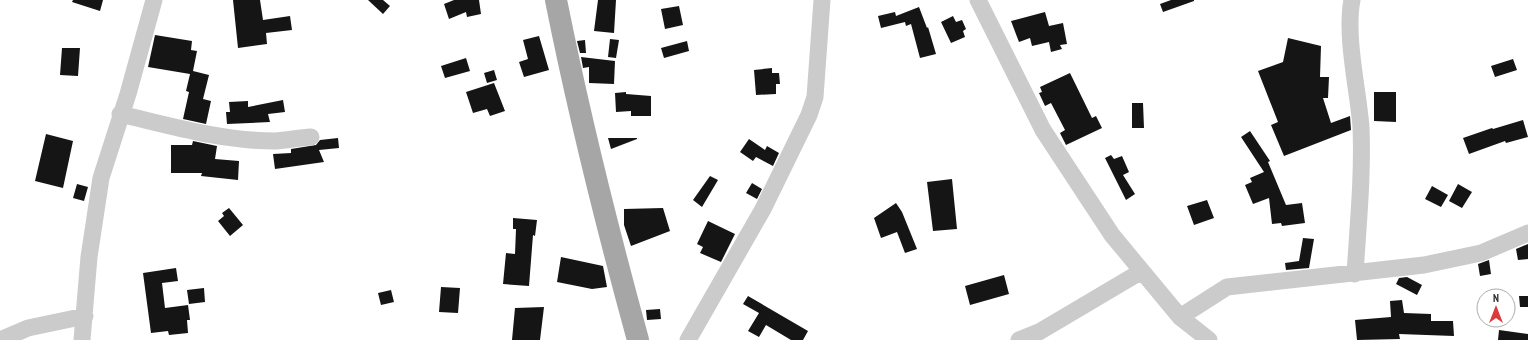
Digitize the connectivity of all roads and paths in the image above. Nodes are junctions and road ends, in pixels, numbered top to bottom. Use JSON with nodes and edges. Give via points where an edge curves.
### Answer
{"nodes":[{"id":1,"x":154,"y":0,"type":"edge"},
{"id":2,"x":556,"y":0,"type":"edge"},
{"id":3,"x":822,"y":0,"type":"edge"},
{"id":4,"x":978,"y":0,"type":"edge"},
{"id":5,"x":1352,"y":0,"type":"edge"},
{"id":6,"x":120,"y":114,"type":"junction"},
{"id":7,"x":311,"y":137,"type":"dead end"},
{"id":8,"x":1528,"y":233,"type":"edge"},
{"id":9,"x":1142,"y":271,"type":"junction"},
{"id":10,"x":1355,"y":274,"type":"junction"},
{"id":11,"x":85,"y":316,"type":"junction"},
{"id":12,"x":1180,"y":316,"type":"junction"},
{"id":13,"x":0,"y":340,"type":"edge"},
{"id":14,"x":82,"y":340,"type":"edge"},
{"id":15,"x":638,"y":340,"type":"edge"},
{"id":16,"x":688,"y":340,"type":"edge"},
{"id":17,"x":1019,"y":340,"type":"edge"},
{"id":18,"x":1210,"y":340,"type":"edge"}],
"edges":[{"from":1,"to":6,"type":"street"},
{"from":2,"to":15,"type":"main road","via":[[576,101]]},
{"from":3,"to":16,"type":"street","via":[[815,97],[809,115],[763,209]]},
{"from":4,"to":9,"type":"street","via":[[1044,130],[1112,235]]},
{"from":5,"to":10,"type":"street","via":[[1350,12],[1362,145]]},
{"from":6,"to":7,"type":"street","via":[[211,135],[276,141]]},
{"from":6,"to":11,"type":"street","via":[[101,178],[89,257]]},
{"from":8,"to":10,"type":"street","via":[[1481,253],[1424,265]]},
{"from":9,"to":12,"type":"street"},
{"from":9,"to":17,"type":"street","via":[[1052,324]]},
{"from":10,"to":12,"type":"street","via":[[1227,287]]},
{"from":11,"to":13,"type":"street","via":[[28,328]]},
{"from":11,"to":14,"type":"street"},
{"from":12,"to":18,"type":"street"}]}
